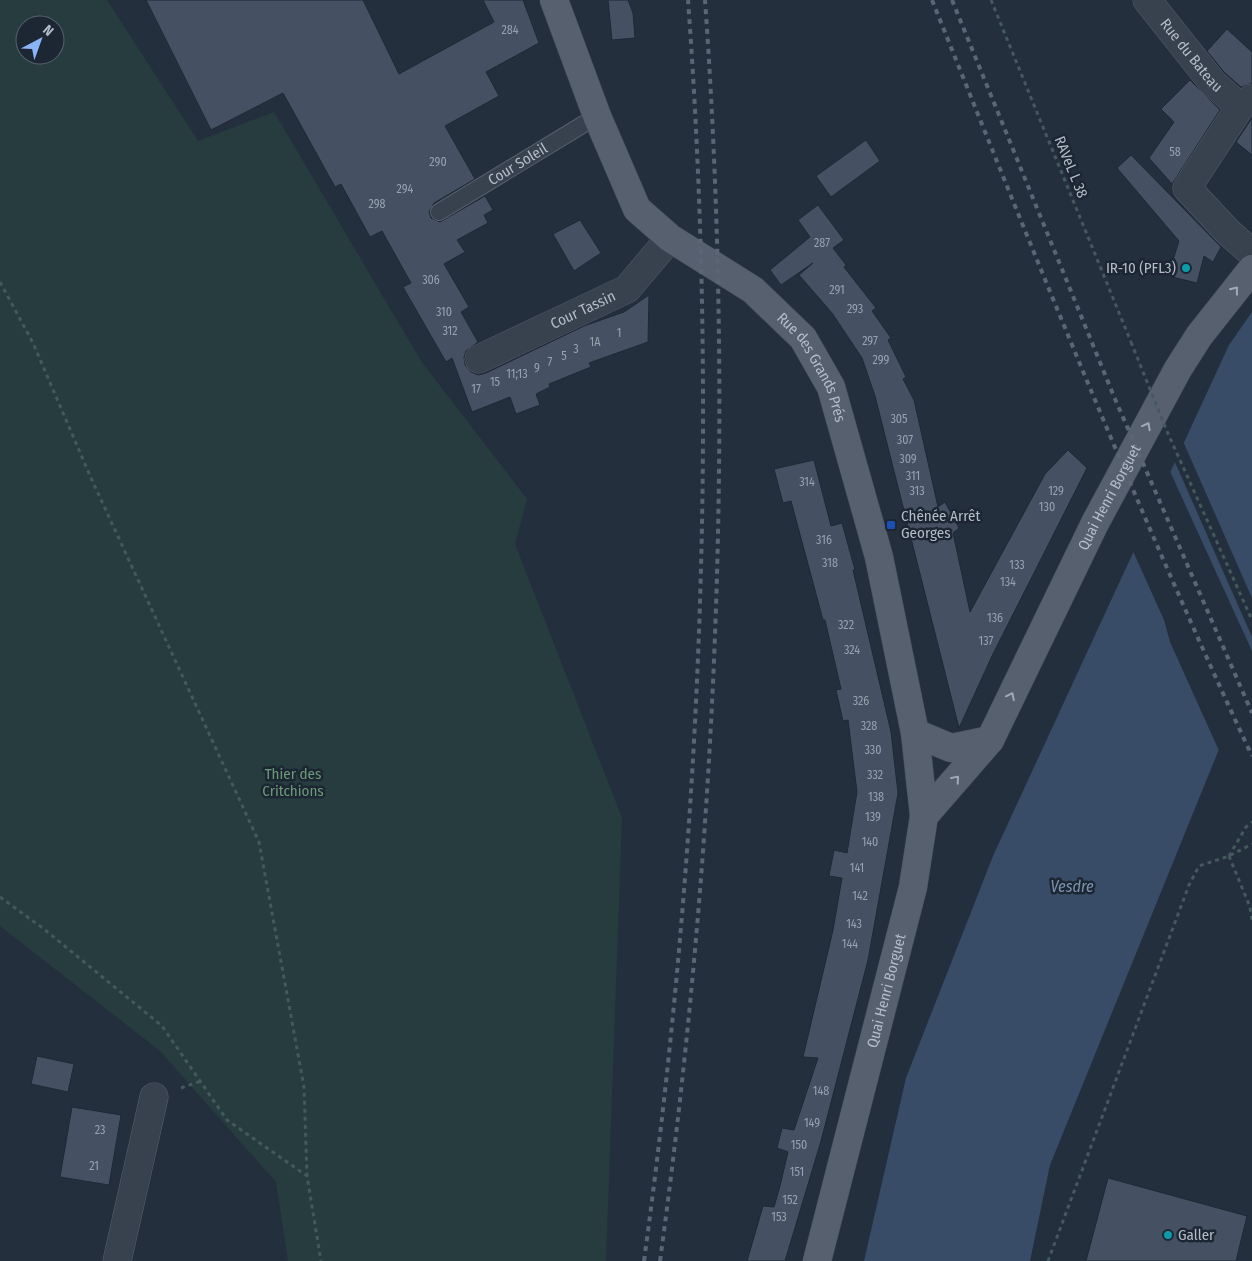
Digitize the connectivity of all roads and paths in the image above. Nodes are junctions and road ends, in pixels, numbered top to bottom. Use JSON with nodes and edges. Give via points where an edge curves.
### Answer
{"nodes":[{"id":1,"x":554,"y":0,"type":"edge"},
{"id":2,"x":991,"y":0,"type":"edge"},
{"id":3,"x":1147,"y":0,"type":"edge"},
{"id":4,"x":1246,"y":102,"type":"edge"},
{"id":5,"x":597,"y":116,"type":"junction"},
{"id":6,"x":439,"y":212,"type":"dead end"},
{"id":7,"x":670,"y":238,"type":"junction"},
{"id":8,"x":1252,"y":253,"type":"edge"},
{"id":9,"x":1252,"y":269,"type":"edge"},
{"id":10,"x":0,"y":282,"type":"edge"},
{"id":11,"x":479,"y":359,"type":"dead end"},
{"id":12,"x":1252,"y":620,"type":"edge"},
{"id":13,"x":915,"y":732,"type":"junction"},
{"id":14,"x":990,"y":740,"type":"junction"},
{"id":15,"x":924,"y":816,"type":"junction"},
{"id":16,"x":1252,"y":822,"type":"edge"},
{"id":17,"x":1252,"y":844,"type":"edge"},
{"id":18,"x":1229,"y":856,"type":"junction"},
{"id":19,"x":0,"y":897,"type":"edge"},
{"id":20,"x":1252,"y":920,"type":"edge"},
{"id":21,"x":154,"y":1097,"type":"dead end"},
{"id":22,"x":307,"y":1176,"type":"junction"},
{"id":23,"x":117,"y":1261,"type":"edge"},
{"id":24,"x":321,"y":1261,"type":"edge"},
{"id":25,"x":817,"y":1261,"type":"edge"},
{"id":26,"x":1048,"y":1261,"type":"edge"}],
"edges":[{"from":1,"to":5,"type":"main road","name":"Rue des Grands Prés"},
{"from":2,"to":12,"type":"path","name":"RAVeL L 38","bridge":true,"via":[[1166,429]]},
{"from":3,"to":4,"type":"street","name":"Rue du Bateau","via":[[1213,83]]},
{"from":4,"to":8,"type":"street","name":"Rue du Bateau","via":[[1187,188]]},
{"from":5,"to":6,"type":"lane","name":"Cour Soleil"},
{"from":5,"to":7,"type":"main road","name":"Rue des Grands Prés","via":[[637,209]]},
{"from":7,"to":11,"type":"street","name":"Cour Tassin","via":[[627,289]]},
{"from":7,"to":13,"type":"main road","name":"Rue des Grands Prés","via":[[753,290],[803,338],[830,387],[880,557]]},
{"from":14,"to":9,"type":"main road","name":"Quai Henri Borguet","one_way":true,"via":[[1108,500],[1178,369],[1199,336]]},
{"from":10,"to":22,"type":"path","via":[[33,342],[95,487],[259,842],[304,1087]]},
{"from":13,"to":14,"type":"main road","via":[[951,748]]},
{"from":13,"to":15,"type":"main road","name":"Rue des Grands Prés"},
{"from":15,"to":14,"type":"main road","name":"Quai Henri Borguet","one_way":true},
{"from":15,"to":25,"type":"main road","name":"Quai Henri Borguet","via":[[913,887]]},
{"from":16,"to":18,"type":"path","via":[[1246,826]]},
{"from":17,"to":18,"type":"path"},
{"from":18,"to":20,"type":"path","via":[[1250,907]]},
{"from":18,"to":26,"type":"path","via":[[1199,866],[1189,885]]},
{"from":19,"to":22,"type":"path","via":[[162,1026],[228,1120]]},
{"from":21,"to":23,"type":"street"},
{"from":22,"to":24,"type":"path"}]}
